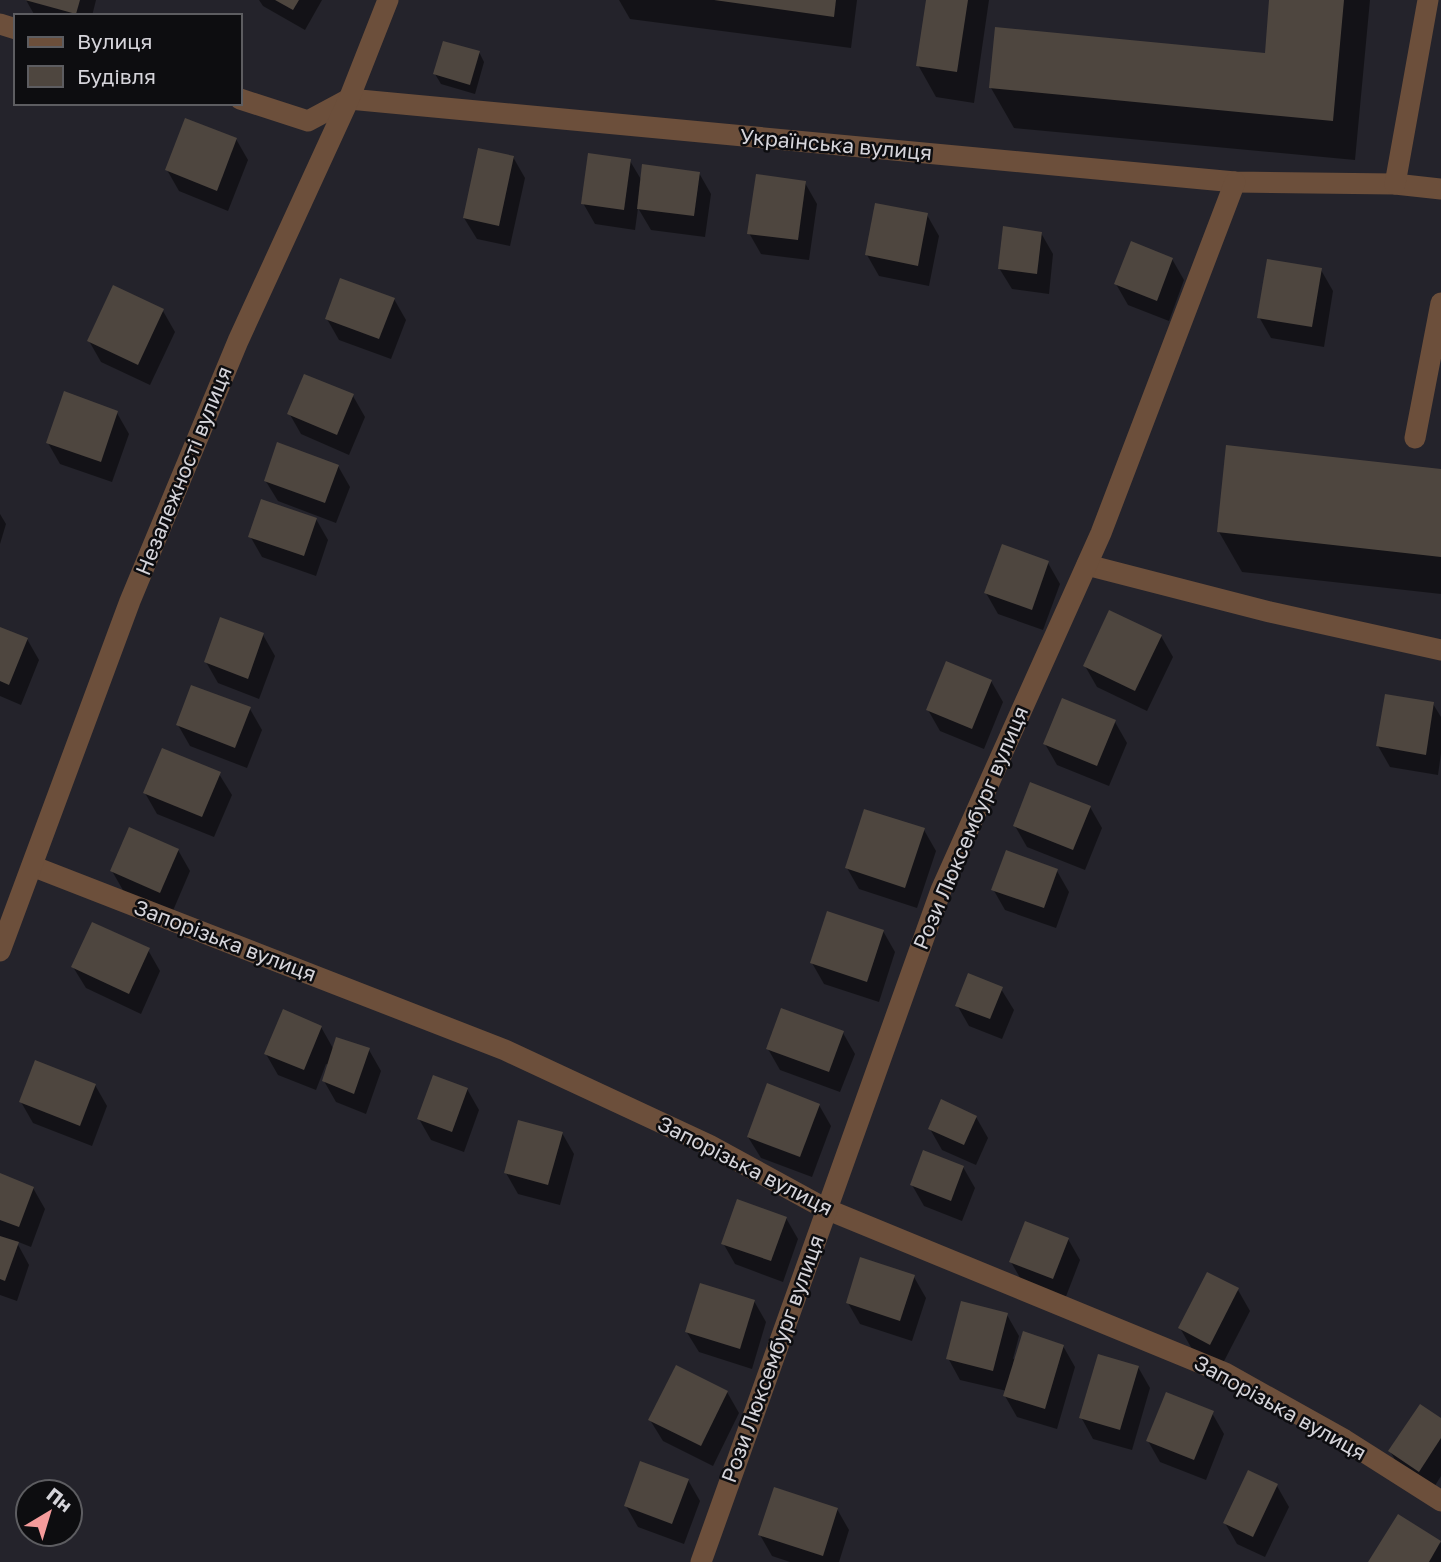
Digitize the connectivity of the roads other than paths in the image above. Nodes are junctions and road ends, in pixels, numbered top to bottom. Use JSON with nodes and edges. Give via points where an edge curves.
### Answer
{"nodes":[{"id":1,"x":388,"y":0,"type":"edge"},
{"id":2,"x":1428,"y":0,"type":"edge"},
{"id":3,"x":349,"y":99,"type":"junction"},
{"id":4,"x":242,"y":100,"type":"edge"},
{"id":5,"x":1235,"y":182,"type":"junction"},
{"id":6,"x":1395,"y":184,"type":"junction"},
{"id":7,"x":1441,"y":189,"type":"edge"},
{"id":8,"x":1441,"y":303,"type":"edge"},
{"id":9,"x":1415,"y":438,"type":"dead end"},
{"id":10,"x":1087,"y":565,"type":"junction"},
{"id":11,"x":1441,"y":650,"type":"edge"},
{"id":12,"x":32,"y":866,"type":"junction"},
{"id":13,"x":0,"y":951,"type":"edge"},
{"id":14,"x":826,"y":1209,"type":"junction"},
{"id":15,"x":1441,"y":1501,"type":"edge"},
{"id":16,"x":701,"y":1562,"type":"edge"}],
"edges":[{"from":1,"to":3,"type":"street","name":"Незалежності вулиця"},
{"from":2,"to":6,"type":"street"},
{"from":3,"to":4,"type":"street","via":[[308,121]]},
{"from":3,"to":5,"type":"street","name":"Українська вулиця"},
{"from":3,"to":12,"type":"street","name":"Незалежності вулиця","via":[[228,366],[130,601]]},
{"from":5,"to":6,"type":"street","name":"Українська вулиця"},
{"from":5,"to":10,"type":"street","name":"Рози Люксембург вулиця"},
{"from":6,"to":7,"type":"street","name":"Українська вулиця"},
{"from":8,"to":9,"type":"street"},
{"from":10,"to":11,"type":"street"},
{"from":10,"to":14,"type":"street","name":"Рози Люксембург вулиця","via":[[941,890]]},
{"from":12,"to":13,"type":"street","name":"Незалежності вулиця"},
{"from":12,"to":14,"type":"street","name":"Запорізька вулиця","via":[[505,1050],[709,1145]]},
{"from":14,"to":15,"type":"street","name":"Запорізька вулиця","via":[[1225,1373],[1345,1440]]},
{"from":14,"to":16,"type":"street","name":"Рози Люксембург вулиця"}]}
